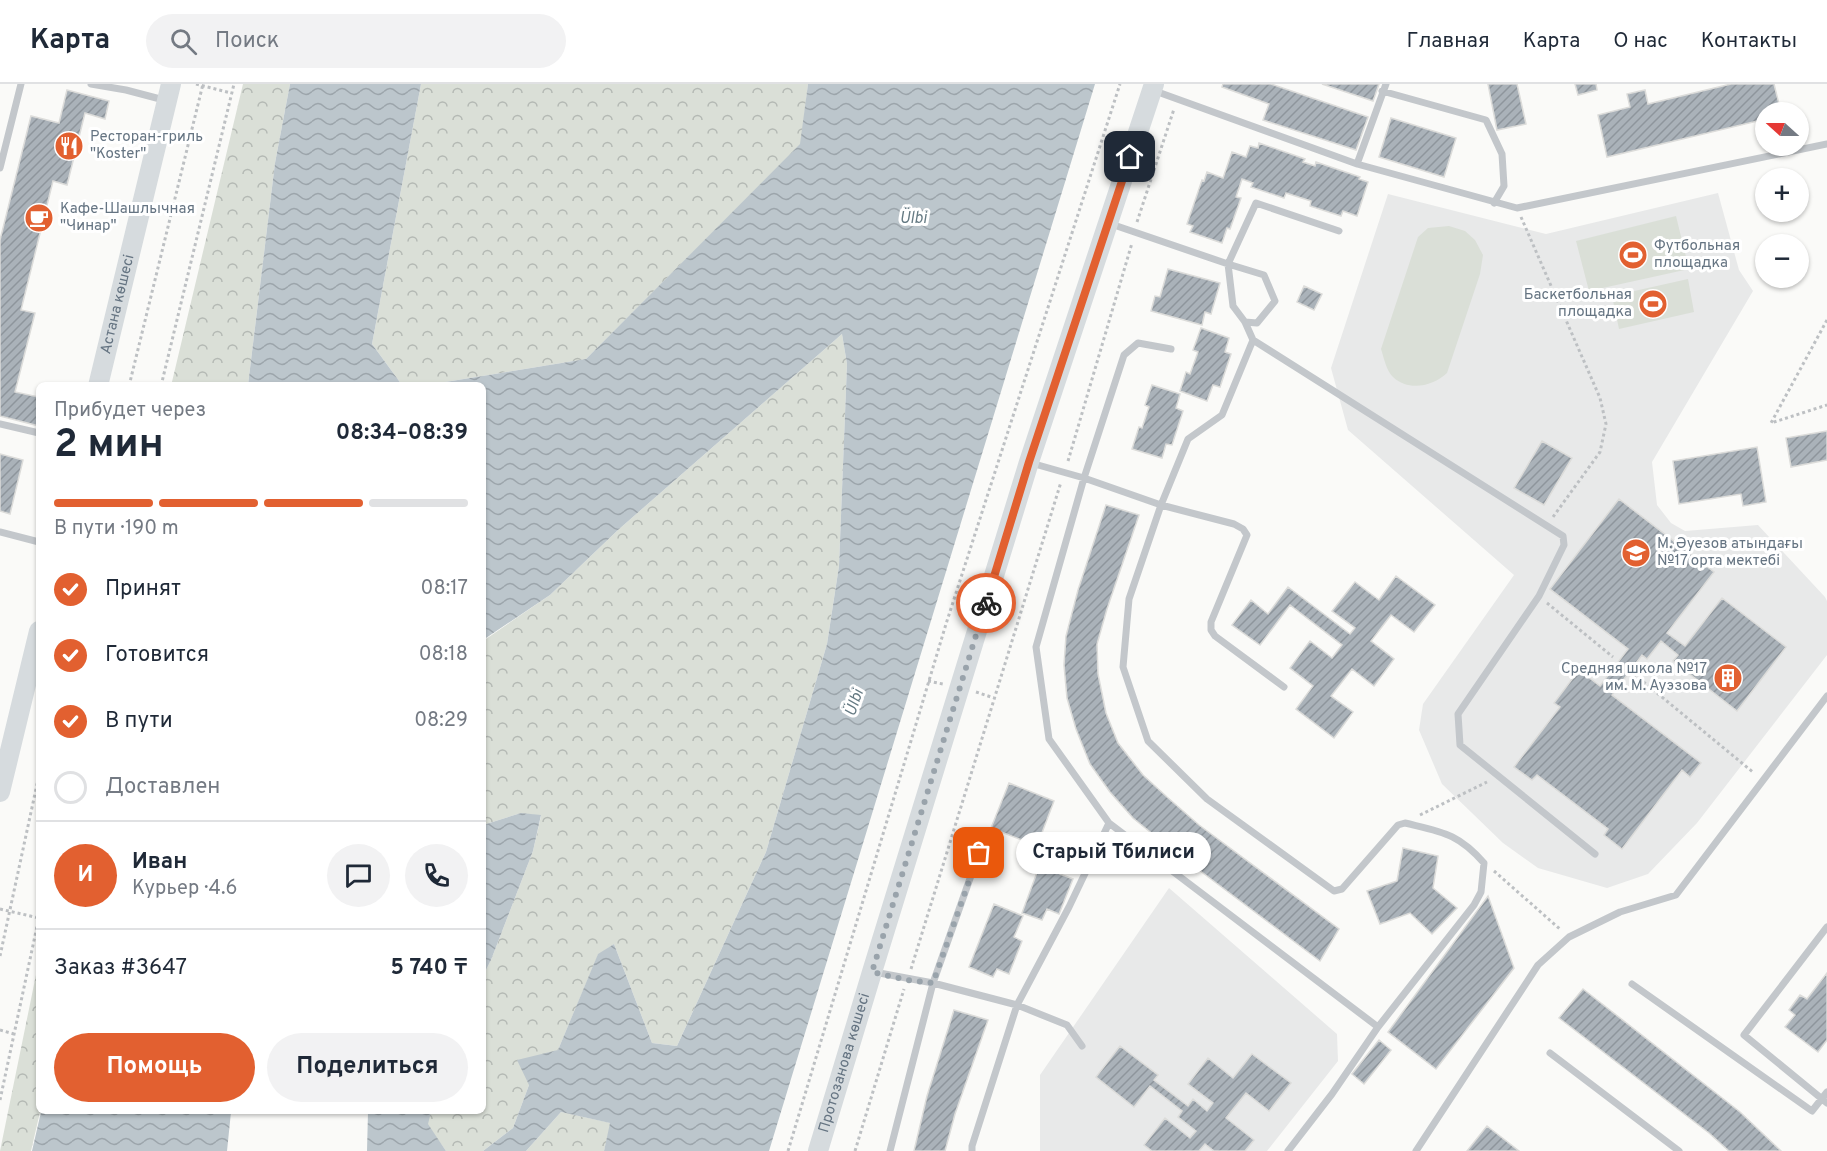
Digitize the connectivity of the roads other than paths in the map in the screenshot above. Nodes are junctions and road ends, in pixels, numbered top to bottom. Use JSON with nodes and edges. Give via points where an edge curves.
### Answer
{"nodes":[{"id":1,"x":21,"y":84,"type":"edge"},
{"id":2,"x":91,"y":84,"type":"edge"},
{"id":3,"x":1153,"y":87,"type":"edge"},
{"id":4,"x":1384,"y":87,"type":"edge"},
{"id":5,"x":169,"y":92,"type":"edge"},
{"id":6,"x":1827,"y":144,"type":"edge"},
{"id":7,"x":1357,"y":164,"type":"junction"},
{"id":8,"x":0,"y":168,"type":"edge"},
{"id":9,"x":1494,"y":203,"type":"junction"},
{"id":10,"x":1108,"y":224,"type":"junction"},
{"id":11,"x":1339,"y":231,"type":"dead end"},
{"id":12,"x":1228,"y":264,"type":"junction"},
{"id":13,"x":1245,"y":321,"type":"junction"},
{"id":14,"x":1253,"y":340,"type":"junction"},
{"id":15,"x":1172,"y":349,"type":"dead end"},
{"id":16,"x":99,"y":382,"type":"edge"},
{"id":17,"x":0,"y":424,"type":"edge"},
{"id":18,"x":36,"y":432,"type":"edge"},
{"id":19,"x":1029,"y":462,"type":"junction"},
{"id":20,"x":1084,"y":478,"type":"junction"},
{"id":21,"x":1161,"y":505,"type":"junction"},
{"id":22,"x":0,"y":532,"type":"edge"},
{"id":23,"x":36,"y":541,"type":"edge"},
{"id":24,"x":36,"y":643,"type":"edge"},
{"id":25,"x":1284,"y":687,"type":"dead end"},
{"id":26,"x":1827,"y":696,"type":"edge"},
{"id":27,"x":0,"y":792,"type":"edge"},
{"id":28,"x":1109,"y":823,"type":"junction"},
{"id":29,"x":979,"y":853,"type":"dead end"},
{"id":30,"x":1595,"y":854,"type":"dead end"},
{"id":31,"x":1827,"y":927,"type":"edge"},
{"id":32,"x":872,"y":972,"type":"junction"},
{"id":33,"x":933,"y":983,"type":"junction"},
{"id":34,"x":1632,"y":984,"type":"dead end"},
{"id":35,"x":1017,"y":1005,"type":"junction"},
{"id":36,"x":1378,"y":1027,"type":"junction"},
{"id":37,"x":1082,"y":1046,"type":"dead end"},
{"id":38,"x":1550,"y":1053,"type":"dead end"},
{"id":39,"x":1827,"y":1092,"type":"edge"},
{"id":40,"x":1824,"y":1101,"type":"edge"},
{"id":41,"x":818,"y":1151,"type":"edge"},
{"id":42,"x":890,"y":1151,"type":"edge"},
{"id":43,"x":972,"y":1151,"type":"edge"},
{"id":44,"x":1288,"y":1151,"type":"edge"},
{"id":45,"x":1416,"y":1151,"type":"edge"},
{"id":46,"x":1679,"y":1151,"type":"edge"}],
"edges":[{"from":1,"to":8,"type":"lane"},
{"from":2,"to":5,"type":"lane"},
{"from":3,"to":7,"type":"lane"},
{"from":3,"to":10,"type":"street","name":"Протозанова көшесі"},
{"from":4,"to":7,"type":"lane"},
{"from":4,"to":9,"type":"lane","via":[[1486,120],[1502,154],[1504,186]]},
{"from":5,"to":16,"type":"street","name":"Астана көшесі"},
{"from":6,"to":9,"type":"lane","via":[[1517,208]]},
{"from":7,"to":9,"type":"lane"},
{"from":10,"to":12,"type":"lane"},
{"from":10,"to":19,"type":"street","name":"Протозанова көшесі"},
{"from":11,"to":12,"type":"lane","via":[[1256,203]]},
{"from":12,"to":13,"type":"lane","via":[[1233,306]]},
{"from":12,"to":13,"type":"lane","via":[[1264,275],[1275,301],[1257,323]]},
{"from":13,"to":14,"type":"lane"},
{"from":14,"to":21,"type":"lane","via":[[1222,415],[1188,439]]},
{"from":14,"to":30,"type":"lane","via":[[1563,536],[1564,545],[1539,596],[1458,714],[1460,745]]},
{"from":15,"to":20,"type":"lane","via":[[1138,343],[1124,355]]},
{"from":17,"to":18,"type":"lane"},
{"from":19,"to":20,"type":"lane"},
{"from":19,"to":32,"type":"street","name":"Протозанова көшесі"},
{"from":20,"to":21,"type":"lane"},
{"from":20,"to":28,"type":"lane","via":[[1036,647],[1049,739]]},
{"from":21,"to":25,"type":"lane","via":[[1243,529],[1247,535],[1211,630]]},
{"from":21,"to":36,"type":"lane","via":[[1129,599],[1123,667],[1148,741],[1207,799],[1334,891],[1342,889],[1398,825],[1405,823],[1450,833],[1470,846],[1484,863],[1481,892],[1474,905]]},
{"from":22,"to":23,"type":"lane"},
{"from":24,"to":27,"type":"street"},
{"from":26,"to":45,"type":"lane","via":[[1676,895],[1620,912],[1569,937],[1538,965]]},
{"from":28,"to":35,"type":"lane"},
{"from":28,"to":36,"type":"lane"},
{"from":29,"to":33,"type":"lane"},
{"from":31,"to":40,"type":"lane","via":[[1744,1035]]},
{"from":32,"to":33,"type":"lane"},
{"from":32,"to":41,"type":"street","name":"Протозанова көшесі"},
{"from":33,"to":35,"type":"lane"},
{"from":33,"to":42,"type":"lane"},
{"from":34,"to":40,"type":"lane","via":[[1812,1111]]},
{"from":35,"to":37,"type":"lane","via":[[1067,1025]]},
{"from":35,"to":43,"type":"lane"},
{"from":36,"to":44,"type":"lane"},
{"from":38,"to":46,"type":"lane"},
{"from":39,"to":40,"type":"lane"}]}
